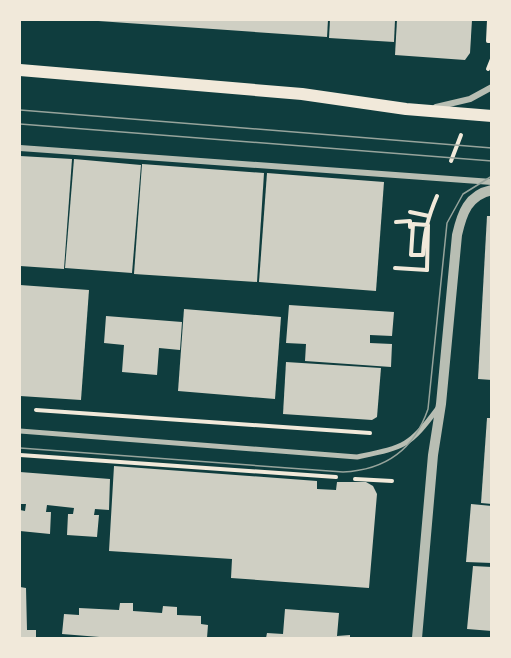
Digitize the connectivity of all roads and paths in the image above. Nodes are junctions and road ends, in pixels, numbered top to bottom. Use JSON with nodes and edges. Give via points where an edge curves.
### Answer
{"nodes":[{"id":1,"x":489,"y":20,"type":"edge"},
{"id":2,"x":492,"y":41,"type":"edge"},
{"id":3,"x":492,"y":59,"type":"edge"},
{"id":4,"x":20,"y":70,"type":"edge"},
{"id":5,"x":484,"y":80,"type":"dead end"},
{"id":6,"x":492,"y":87,"type":"edge"},
{"id":7,"x":406,"y":109,"type":"junction"},
{"id":8,"x":492,"y":116,"type":"edge"},
{"id":9,"x":462,"y":134,"type":"dead end"},
{"id":10,"x":20,"y":148,"type":"edge"},
{"id":11,"x":449,"y":166,"type":"dead end"},
{"id":12,"x":492,"y":182,"type":"edge"},
{"id":13,"x":441,"y":186,"type":"dead end"},
{"id":14,"x":492,"y":189,"type":"edge"},
{"id":15,"x":410,"y":212,"type":"dead end"},
{"id":16,"x":429,"y":216,"type":"junction"},
{"id":17,"x":396,"y":222,"type":"dead end"},
{"id":18,"x":427,"y":258,"type":"junction"},
{"id":19,"x":395,"y":268,"type":"dead end"},
{"id":20,"x":441,"y":404,"type":"junction"},
{"id":21,"x":31,"y":410,"type":"dead end"},
{"id":22,"x":20,"y":431,"type":"edge"},
{"id":23,"x":379,"y":433,"type":"dead end"},
{"id":24,"x":20,"y":455,"type":"edge"},
{"id":25,"x":392,"y":481,"type":"dead end"},
{"id":26,"x":417,"y":639,"type":"edge"}],
"edges":[{"from":1,"to":2,"type":"path","via":[[488,40]]},
{"from":3,"to":5,"type":"path"},
{"from":4,"to":7,"type":"main road","via":[[302,94]]},
{"from":6,"to":7,"type":"street","via":[[470,99],[439,107]]},
{"from":7,"to":8,"type":"main road"},
{"from":9,"to":11,"type":"path"},
{"from":10,"to":12,"type":"street"},
{"from":13,"to":16,"type":"path"},
{"from":14,"to":20,"type":"street","via":[[471,199],[461,216]]},
{"from":15,"to":16,"type":"path"},
{"from":16,"to":18,"type":"path","via":[[425,226],[423,255],[411,255],[413,224],[421,225],[428,225]]},
{"from":17,"to":18,"type":"path","via":[[410,221],[408,256]]},
{"from":18,"to":19,"type":"path","via":[[427,270]]},
{"from":20,"to":22,"type":"street","via":[[416,438],[394,449],[357,457]]},
{"from":20,"to":26,"type":"street"},
{"from":21,"to":23,"type":"path"},
{"from":24,"to":25,"type":"path"}]}
